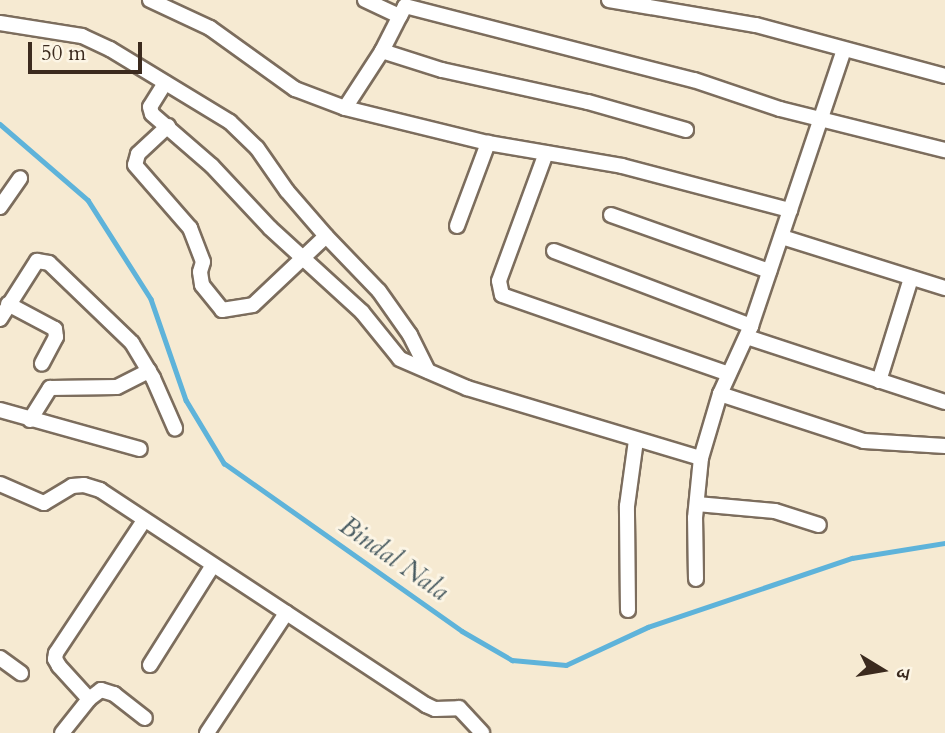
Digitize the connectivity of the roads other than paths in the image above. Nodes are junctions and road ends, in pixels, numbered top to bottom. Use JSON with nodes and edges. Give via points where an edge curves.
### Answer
{"nodes":[{"id":1,"x":150,"y":0,"type":"edge"},
{"id":2,"x":365,"y":0,"type":"edge"},
{"id":3,"x":610,"y":0,"type":"edge"},
{"id":4,"x":404,"y":8,"type":"edge"},
{"id":5,"x":0,"y":23,"type":"edge"},
{"id":6,"x":844,"y":50,"type":"junction"},
{"id":7,"x":382,"y":51,"type":"junction"},
{"id":8,"x":945,"y":76,"type":"edge"},
{"id":9,"x":165,"y":83,"type":"junction"},
{"id":10,"x":345,"y":108,"type":"junction"},
{"id":11,"x":820,"y":119,"type":"junction"},
{"id":12,"x":168,"y":126,"type":"junction"},
{"id":13,"x":686,"y":130,"type":"dead end"},
{"id":14,"x":488,"y":143,"type":"junction"},
{"id":15,"x":945,"y":150,"type":"edge"},
{"id":16,"x":546,"y":153,"type":"junction"},
{"id":17,"x":20,"y":178,"type":"dead end"},
{"id":18,"x":0,"y":207,"type":"edge"},
{"id":19,"x":790,"y":209,"type":"junction"},
{"id":20,"x":611,"y":215,"type":"dead end"},
{"id":21,"x":457,"y":226,"type":"dead end"},
{"id":22,"x":326,"y":236,"type":"junction"},
{"id":23,"x":782,"y":237,"type":"junction"},
{"id":24,"x":554,"y":251,"type":"dead end"},
{"id":25,"x":304,"y":259,"type":"junction"},
{"id":26,"x":769,"y":271,"type":"junction"},
{"id":27,"x":911,"y":278,"type":"junction"},
{"id":28,"x":945,"y":288,"type":"edge"},
{"id":29,"x":8,"y":304,"type":"junction"},
{"id":30,"x":0,"y":319,"type":"edge"},
{"id":31,"x":749,"y":331,"type":"junction"},
{"id":32,"x":42,"y":363,"type":"dead end"},
{"id":33,"x":428,"y":371,"type":"junction"},
{"id":34,"x":149,"y":372,"type":"junction"},
{"id":35,"x":729,"y":374,"type":"junction"},
{"id":36,"x":879,"y":381,"type":"junction"},
{"id":37,"x":720,"y":394,"type":"junction"},
{"id":38,"x":945,"y":402,"type":"edge"},
{"id":39,"x":0,"y":410,"type":"edge"},
{"id":40,"x":30,"y":420,"type":"junction"},
{"id":41,"x":175,"y":428,"type":"dead end"},
{"id":42,"x":636,"y":440,"type":"junction"},
{"id":43,"x":945,"y":446,"type":"edge"},
{"id":44,"x":141,"y":449,"type":"dead end"},
{"id":45,"x":701,"y":458,"type":"junction"},
{"id":46,"x":0,"y":484,"type":"edge"},
{"id":47,"x":697,"y":504,"type":"junction"},
{"id":48,"x":143,"y":522,"type":"junction"},
{"id":49,"x":819,"y":525,"type":"dead end"},
{"id":50,"x":214,"y":565,"type":"junction"},
{"id":51,"x":696,"y":579,"type":"dead end"},
{"id":52,"x":628,"y":610,"type":"dead end"},
{"id":53,"x":286,"y":613,"type":"junction"},
{"id":54,"x":0,"y":658,"type":"edge"},
{"id":55,"x":150,"y":665,"type":"dead end"},
{"id":56,"x":21,"y":673,"type":"dead end"},
{"id":57,"x":89,"y":699,"type":"junction"},
{"id":58,"x":145,"y":718,"type":"dead end"},
{"id":59,"x":62,"y":733,"type":"edge"},
{"id":60,"x":207,"y":733,"type":"edge"},
{"id":61,"x":482,"y":733,"type":"edge"}],
"edges":[{"from":1,"to":10,"type":"street","via":[[210,28],[295,89]]},
{"from":2,"to":4,"type":"street"},
{"from":3,"to":6,"type":"street","via":[[756,25]]},
{"from":4,"to":7,"type":"street"},
{"from":4,"to":11,"type":"street","via":[[694,80]]},
{"from":5,"to":9,"type":"street","via":[[82,36]]},
{"from":6,"to":8,"type":"street"},
{"from":6,"to":11,"type":"street"},
{"from":7,"to":10,"type":"street"},
{"from":7,"to":13,"type":"street"},
{"from":9,"to":12,"type":"street","via":[[150,111]]},
{"from":9,"to":22,"type":"street","via":[[240,131]]},
{"from":10,"to":14,"type":"street"},
{"from":11,"to":15,"type":"street"},
{"from":11,"to":19,"type":"street"},
{"from":12,"to":25,"type":"street"},
{"from":12,"to":25,"type":"street","via":[[138,154],[135,165],[190,228],[203,262],[200,277],[217,306],[228,310],[253,305]]},
{"from":14,"to":16,"type":"street"},
{"from":14,"to":21,"type":"street"},
{"from":16,"to":19,"type":"street","via":[[622,166]]},
{"from":16,"to":35,"type":"street","via":[[501,273],[498,288],[502,295]]},
{"from":17,"to":18,"type":"street"},
{"from":19,"to":23,"type":"street"},
{"from":20,"to":26,"type":"street"},
{"from":22,"to":25,"type":"street"},
{"from":22,"to":33,"type":"street","via":[[379,291]]},
{"from":23,"to":26,"type":"street"},
{"from":23,"to":27,"type":"street"},
{"from":24,"to":31,"type":"street"},
{"from":25,"to":33,"type":"street","via":[[362,312],[400,359]]},
{"from":26,"to":31,"type":"street"},
{"from":27,"to":28,"type":"street"},
{"from":27,"to":36,"type":"street"},
{"from":29,"to":30,"type":"street"},
{"from":29,"to":32,"type":"street","via":[[55,329]]},
{"from":29,"to":34,"type":"street","via":[[37,261],[44,260],[132,343]]},
{"from":31,"to":35,"type":"street"},
{"from":31,"to":36,"type":"street"},
{"from":33,"to":42,"type":"street","via":[[467,388]]},
{"from":34,"to":40,"type":"street","via":[[117,387],[50,388]]},
{"from":34,"to":41,"type":"street"},
{"from":35,"to":37,"type":"street"},
{"from":36,"to":38,"type":"street"},
{"from":37,"to":43,"type":"street","via":[[864,442]]},
{"from":37,"to":45,"type":"street"},
{"from":39,"to":40,"type":"street"},
{"from":40,"to":44,"type":"street"},
{"from":42,"to":45,"type":"street"},
{"from":42,"to":52,"type":"street","via":[[627,506]]},
{"from":45,"to":47,"type":"street"},
{"from":46,"to":48,"type":"street","via":[[44,503],[72,486],[93,487]]},
{"from":47,"to":49,"type":"street","via":[[775,511]]},
{"from":47,"to":51,"type":"street"},
{"from":48,"to":50,"type":"street"},
{"from":48,"to":57,"type":"street","via":[[56,653],[59,666]]},
{"from":50,"to":53,"type":"street"},
{"from":50,"to":55,"type":"street"},
{"from":53,"to":60,"type":"street"},
{"from":53,"to":61,"type":"street","via":[[426,705],[459,708]]},
{"from":54,"to":56,"type":"street"},
{"from":57,"to":58,"type":"street","via":[[107,691]]},
{"from":57,"to":59,"type":"street"}]}
